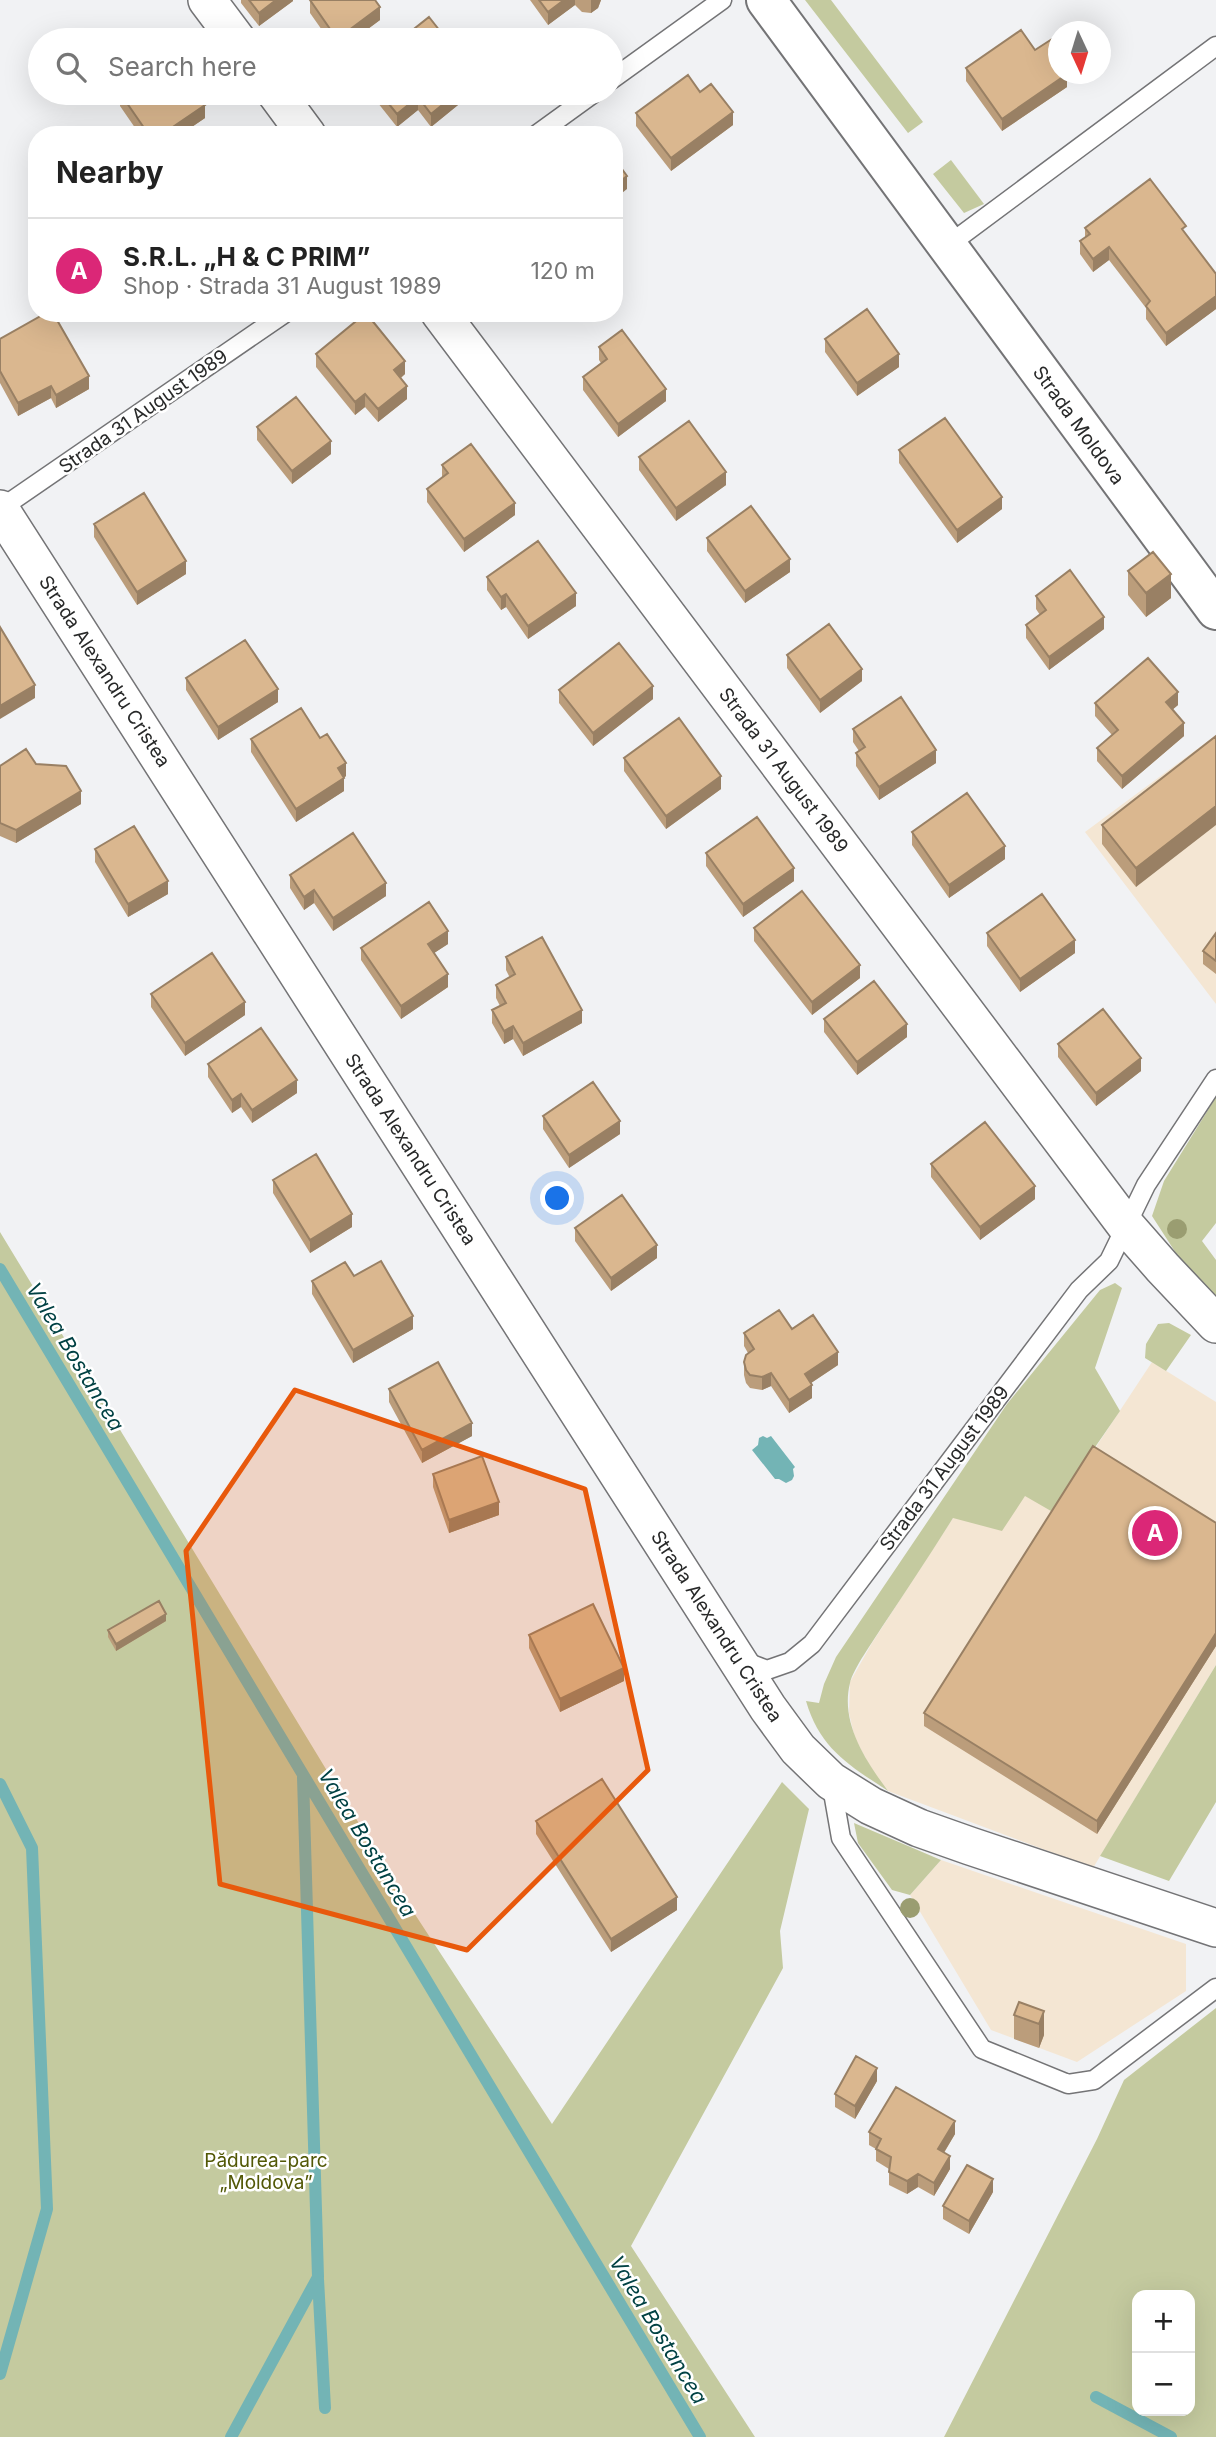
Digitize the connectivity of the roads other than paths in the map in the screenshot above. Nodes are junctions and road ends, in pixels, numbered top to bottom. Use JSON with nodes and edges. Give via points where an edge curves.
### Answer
{"nodes":[{"id":1,"x":207,"y":0,"type":"edge"},
{"id":2,"x":722,"y":0,"type":"edge"},
{"id":3,"x":766,"y":0,"type":"edge"},
{"id":4,"x":228,"y":28,"type":"edge"},
{"id":5,"x":1216,"y":46,"type":"edge"},
{"id":6,"x":623,"y":71,"type":"edge"},
{"id":7,"x":285,"y":105,"type":"edge"},
{"id":8,"x":577,"y":105,"type":"edge"},
{"id":9,"x":300,"y":126,"type":"edge"},
{"id":10,"x":548,"y":126,"type":"edge"},
{"id":11,"x":947,"y":246,"type":"junction"},
{"id":12,"x":272,"y":322,"type":"edge"},
{"id":13,"x":447,"y":322,"type":"edge"},
{"id":14,"x":0,"y":509,"type":"edge"},
{"id":15,"x":1215,"y":607,"type":"edge"},
{"id":16,"x":1216,"y":1079,"type":"edge"},
{"id":17,"x":1127,"y":1227,"type":"junction"},
{"id":18,"x":1216,"y":1324,"type":"edge"},
{"id":19,"x":739,"y":1660,"type":"junction"},
{"id":20,"x":831,"y":1782,"type":"junction"},
{"id":21,"x":1216,"y":1928,"type":"edge"},
{"id":22,"x":1216,"y":1988,"type":"edge"}],
"edges":[{"from":1,"to":4,"type":"street"},
{"from":2,"to":6,"type":"lane"},
{"from":3,"to":11,"type":"street","name":"Strada Moldova"},
{"from":5,"to":11,"type":"lane"},
{"from":7,"to":9,"type":"street"},
{"from":8,"to":10,"type":"lane"},
{"from":11,"to":15,"type":"street","name":"Strada Moldova"},
{"from":12,"to":14,"type":"lane","name":"Strada 31 August 1989"},
{"from":13,"to":17,"type":"street","name":"Strada 31 August 1989"},
{"from":14,"to":19,"type":"street","name":"Strada Alexandru Cristea"},
{"from":16,"to":17,"type":"lane","name":"Strada 31 August 1989","via":[[1146,1185]]},
{"from":17,"to":18,"type":"street","name":"Strada 31 August 1989"},
{"from":17,"to":19,"type":"lane","name":"Strada 31 August 1989","via":[[1109,1261],[1079,1290],[812,1644],[790,1662],[767,1670]]},
{"from":19,"to":20,"type":"street","name":"Strada Alexandru Cristea","via":[[768,1708]]},
{"from":20,"to":21,"type":"street","name":"Strada Alexandru Cristea","via":[[919,1828]]},
{"from":20,"to":22,"type":"lane","via":[[841,1838],[982,2049],[1068,2084],[1094,2080]]}]}
